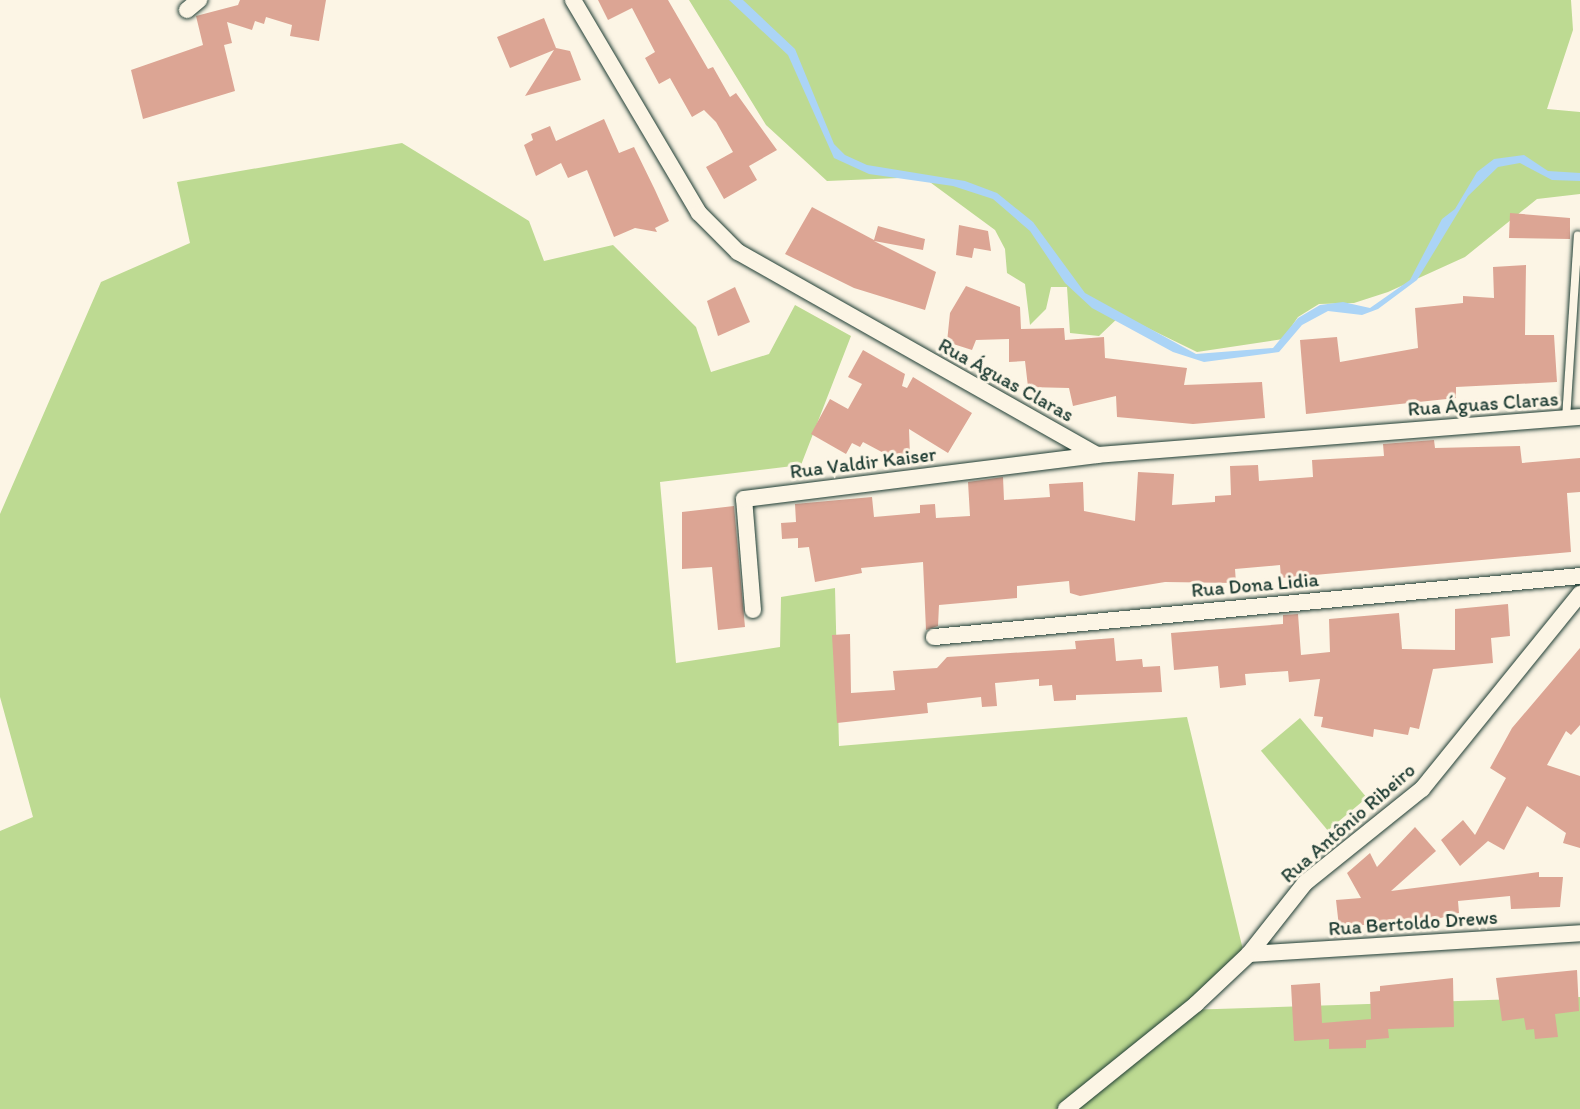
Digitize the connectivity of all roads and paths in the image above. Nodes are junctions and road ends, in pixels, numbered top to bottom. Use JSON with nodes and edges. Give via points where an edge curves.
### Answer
{"nodes":[{"id":1,"x":573,"y":0,"type":"edge"},
{"id":2,"x":1578,"y":235,"type":"dead end"},
{"id":3,"x":1573,"y":418,"type":"edge"},
{"id":4,"x":1097,"y":455,"type":"junction"},
{"id":5,"x":1580,"y":576,"type":"edge"},
{"id":6,"x":1580,"y":594,"type":"edge"},
{"id":7,"x":753,"y":610,"type":"dead end"},
{"id":8,"x":934,"y":637,"type":"dead end"},
{"id":9,"x":1580,"y":933,"type":"edge"},
{"id":10,"x":1249,"y":954,"type":"junction"},
{"id":11,"x":1066,"y":1109,"type":"edge"}],
"edges":[{"from":1,"to":4,"type":"street","name":"Rua Águas Claras","via":[[699,213],[738,252]]},
{"from":2,"to":3,"type":"lane"},
{"from":3,"to":4,"type":"street","name":"Rua Águas Claras"},
{"from":4,"to":7,"type":"street","name":"Rua Valdir Kaiser","via":[[744,499]]},
{"from":5,"to":8,"type":"street","name":"Rua Dona Lidia"},
{"from":6,"to":10,"type":"street","name":"Rua Antônio Ribeiro","via":[[1422,789],[1305,883]]},
{"from":9,"to":10,"type":"street","name":"Rua Bertoldo Drews"},
{"from":10,"to":11,"type":"street","name":"Rua Antônio Ribeiro"}]}
